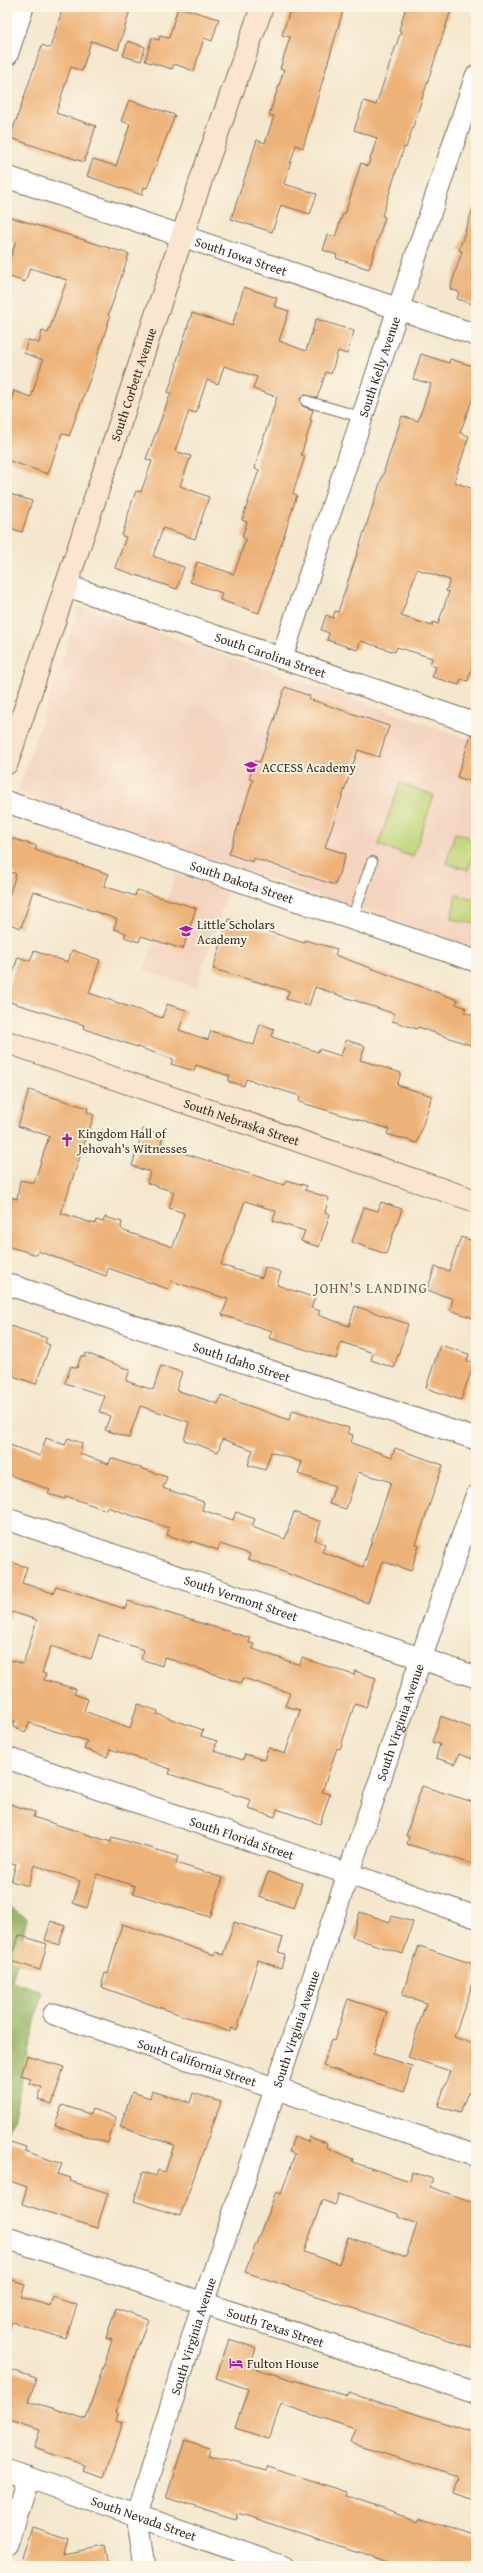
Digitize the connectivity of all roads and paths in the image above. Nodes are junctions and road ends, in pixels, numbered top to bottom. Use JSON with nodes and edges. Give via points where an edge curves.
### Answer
{"nodes":[{"id":1,"x":23,"y":7,"type":"edge"},
{"id":2,"x":262,"y":7,"type":"edge"},
{"id":3,"x":7,"y":55,"type":"edge"},
{"id":4,"x":476,"y":76,"type":"edge"},
{"id":5,"x":7,"y":177,"type":"edge"},
{"id":6,"x":182,"y":237,"type":"junction"},
{"id":7,"x":398,"y":309,"type":"junction"},
{"id":8,"x":476,"y":335,"type":"edge"},
{"id":9,"x":306,"y":401,"type":"dead end"},
{"id":10,"x":362,"y":417,"type":"junction"},
{"id":11,"x":65,"y":585,"type":"junction"},
{"id":12,"x":282,"y":657,"type":"junction"},
{"id":13,"x":476,"y":724,"type":"edge"},
{"id":14,"x":7,"y":763,"type":"edge"},
{"id":15,"x":7,"y":802,"type":"edge"},
{"id":16,"x":372,"y":862,"type":"dead end"},
{"id":17,"x":352,"y":919,"type":"junction"},
{"id":18,"x":476,"y":961,"type":"edge"},
{"id":19,"x":7,"y":1042,"type":"edge"},
{"id":20,"x":476,"y":1201,"type":"edge"},
{"id":21,"x":7,"y":1284,"type":"edge"},
{"id":22,"x":476,"y":1440,"type":"edge"},
{"id":23,"x":476,"y":1496,"type":"edge"},
{"id":24,"x":7,"y":1519,"type":"edge"},
{"id":25,"x":420,"y":1658,"type":"junction"},
{"id":26,"x":476,"y":1677,"type":"edge"},
{"id":27,"x":7,"y":1758,"type":"edge"},
{"id":28,"x":349,"y":1875,"type":"junction"},
{"id":29,"x":476,"y":1917,"type":"edge"},
{"id":30,"x":54,"y":2014,"type":"dead end"},
{"id":31,"x":276,"y":2089,"type":"junction"},
{"id":32,"x":476,"y":2156,"type":"edge"},
{"id":33,"x":7,"y":2238,"type":"edge"},
{"id":34,"x":204,"y":2303,"type":"junction"},
{"id":35,"x":476,"y":2393,"type":"edge"},
{"id":36,"x":7,"y":2470,"type":"edge"},
{"id":37,"x":28,"y":2477,"type":"junction"},
{"id":38,"x":137,"y":2514,"type":"junction"},
{"id":39,"x":7,"y":2544,"type":"edge"},
{"id":40,"x":145,"y":2566,"type":"edge"},
{"id":41,"x":281,"y":2566,"type":"edge"}],
"edges":[{"from":1,"to":3,"type":"street"},
{"from":2,"to":6,"type":"street","name":"South Corbett Avenue"},
{"from":4,"to":7,"type":"street","name":"South Kelly Avenue"},
{"from":5,"to":6,"type":"street","name":"South Iowa Street"},
{"from":6,"to":7,"type":"street","name":"South Iowa Street"},
{"from":6,"to":11,"type":"street","name":"South Corbett Avenue"},
{"from":7,"to":8,"type":"street","name":"South Iowa Street"},
{"from":7,"to":10,"type":"street","name":"South Kelly Avenue"},
{"from":9,"to":10,"type":"lane"},
{"from":10,"to":12,"type":"street","name":"South Kelly Avenue"},
{"from":11,"to":12,"type":"street","name":"South Carolina Street"},
{"from":11,"to":14,"type":"street","name":"South Corbett Avenue"},
{"from":12,"to":13,"type":"street","name":"South Carolina Street"},
{"from":15,"to":17,"type":"street","name":"South Dakota Street"},
{"from":16,"to":17,"type":"lane"},
{"from":17,"to":18,"type":"street","name":"South Dakota Street"},
{"from":19,"to":20,"type":"street","name":"South Nebraska Street"},
{"from":21,"to":22,"type":"street","name":"South Idaho Street"},
{"from":23,"to":25,"type":"street","name":"South Virginia Avenue"},
{"from":24,"to":25,"type":"street","name":"South Vermont Street"},
{"from":25,"to":26,"type":"street","name":"South Vermont Street"},
{"from":25,"to":28,"type":"street","name":"South Virginia Avenue"},
{"from":27,"to":28,"type":"street","name":"South Florida Street"},
{"from":28,"to":29,"type":"street","name":"South Florida Street"},
{"from":28,"to":31,"type":"street","name":"South Virginia Avenue"},
{"from":30,"to":31,"type":"street","name":"South California Street"},
{"from":31,"to":32,"type":"street","name":"South California Street"},
{"from":31,"to":34,"type":"street","name":"South Virginia Avenue"},
{"from":33,"to":34,"type":"street","name":"South Texas Street"},
{"from":34,"to":35,"type":"street","name":"South Texas Street"},
{"from":34,"to":38,"type":"street","name":"South Virginia Avenue"},
{"from":36,"to":37,"type":"street","name":"South Nevada Street"},
{"from":37,"to":38,"type":"street","name":"South Nevada Street"},
{"from":37,"to":39,"type":"street"},
{"from":38,"to":40,"type":"street","name":"South Virginia Avenue"},
{"from":38,"to":41,"type":"street","name":"South Nevada Street","via":[[166,2527]]}]}
